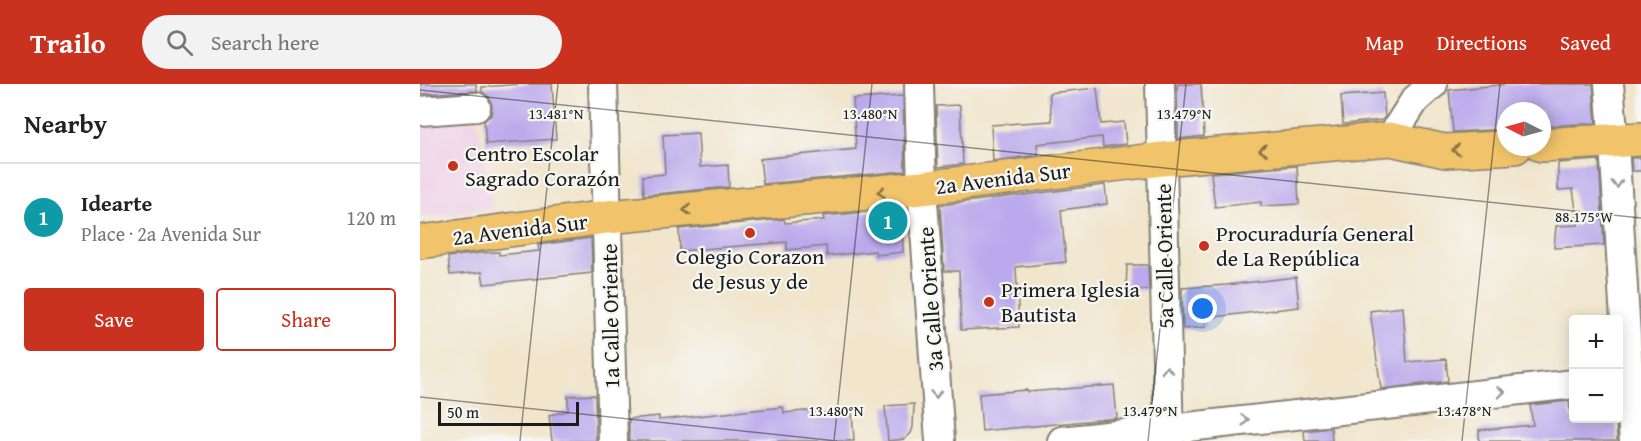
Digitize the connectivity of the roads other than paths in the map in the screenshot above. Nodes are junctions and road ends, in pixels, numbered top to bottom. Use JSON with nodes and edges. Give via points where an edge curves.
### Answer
{"nodes":[{"id":1,"x":603,"y":84,"type":"edge"},
{"id":2,"x":919,"y":84,"type":"edge"},
{"id":3,"x":1160,"y":84,"type":"edge"},
{"id":4,"x":1433,"y":84,"type":"edge"},
{"id":5,"x":1609,"y":84,"type":"edge"},
{"id":6,"x":476,"y":107,"type":"dead end"},
{"id":7,"x":420,"y":111,"type":"edge"},
{"id":8,"x":1390,"y":139,"type":"junction"},
{"id":9,"x":1628,"y":140,"type":"edge"},
{"id":10,"x":1551,"y":144,"type":"edge"},
{"id":11,"x":1497,"y":148,"type":"edge"},
{"id":12,"x":1162,"y":159,"type":"junction"},
{"id":13,"x":922,"y":188,"type":"junction"},
{"id":14,"x":608,"y":217,"type":"junction"},
{"id":15,"x":420,"y":242,"type":"edge"},
{"id":16,"x":1629,"y":378,"type":"edge"},
{"id":17,"x":1569,"y":385,"type":"edge"},
{"id":18,"x":1169,"y":435,"type":"edge"},
{"id":19,"x":613,"y":441,"type":"edge"},
{"id":20,"x":939,"y":441,"type":"edge"},
{"id":21,"x":1062,"y":441,"type":"edge"},
{"id":22,"x":1634,"y":441,"type":"edge"}],
"edges":[{"from":1,"to":14,"type":"street","name":"1a Calle Oriente"},
{"from":2,"to":13,"type":"street","name":"3a Calle Oriente"},
{"from":3,"to":12,"type":"street","name":"5a Calle Oriente"},
{"from":4,"to":8,"type":"street","via":[[1414,100]]},
{"from":5,"to":9,"type":"street"},
{"from":6,"to":7,"type":"street"},
{"from":11,"to":8,"type":"main road","name":"2a Avenida Sur","one_way":true,"via":[[1445,151]]},
{"from":8,"to":12,"type":"main road","name":"2a Avenida Sur","one_way":true},
{"from":9,"to":10,"type":"main road"},
{"from":9,"to":16,"type":"street","one_way":true},
{"from":12,"to":13,"type":"main road","name":"2a Avenida Sur"},
{"from":18,"to":12,"type":"street","name":"5a Calle Oriente","one_way":true},
{"from":13,"to":14,"type":"main road","name":"2a Avenida Sur","one_way":true},
{"from":13,"to":20,"type":"street","name":"3a Calle Oriente","one_way":true},
{"from":14,"to":15,"type":"main road","name":"2a Avenida Sur"},
{"from":14,"to":19,"type":"street","name":"1a Calle Oriente"},
{"from":16,"to":22,"type":"street"},
{"from":18,"to":17,"type":"street","one_way":true},
{"from":18,"to":21,"type":"street"}]}
